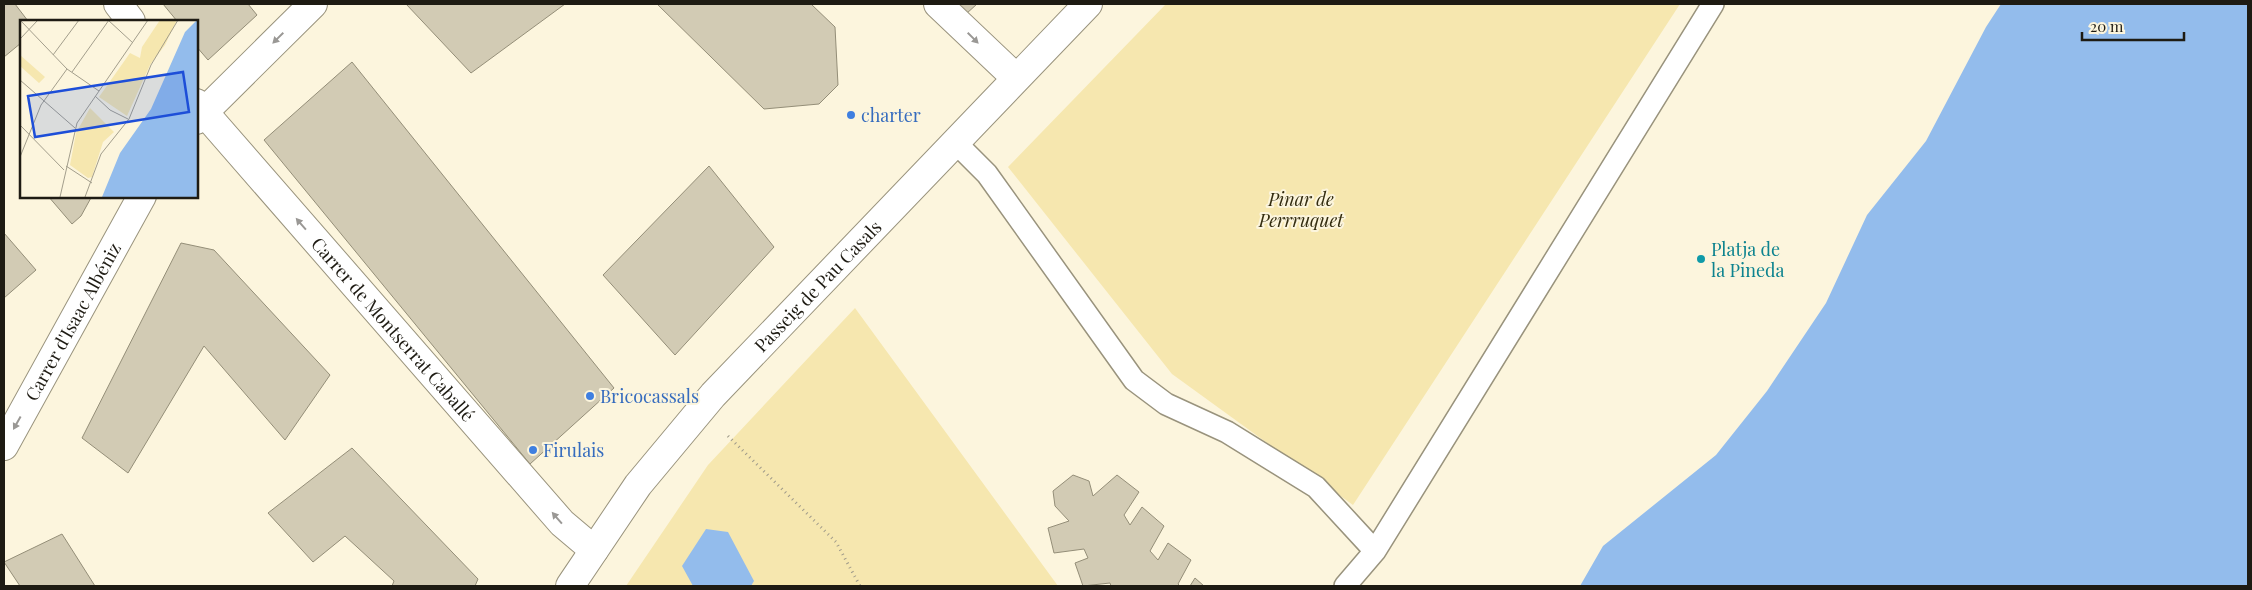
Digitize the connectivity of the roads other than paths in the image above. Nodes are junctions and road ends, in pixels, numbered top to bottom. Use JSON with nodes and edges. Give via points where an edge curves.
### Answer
{"nodes":[{"id":1,"x":118,"y":4,"type":"edge"},
{"id":2,"x":313,"y":4,"type":"edge"},
{"id":3,"x":938,"y":4,"type":"edge"},
{"id":4,"x":1088,"y":4,"type":"edge"},
{"id":5,"x":1713,"y":4,"type":"edge"},
{"id":6,"x":131,"y":20,"type":"edge"},
{"id":7,"x":1016,"y":78,"type":"junction"},
{"id":8,"x":199,"y":112,"type":"edge"},
{"id":9,"x":956,"y":142,"type":"junction"},
{"id":10,"x":141,"y":198,"type":"edge"},
{"id":11,"x":4,"y":446,"type":"edge"},
{"id":12,"x":594,"y":550,"type":"junction"},
{"id":13,"x":1375,"y":551,"type":"junction"},
{"id":14,"x":570,"y":586,"type":"edge"},
{"id":15,"x":1344,"y":586,"type":"edge"}],
"edges":[{"from":1,"to":6,"type":"street"},
{"from":2,"to":8,"type":"street","one_way":true},
{"from":3,"to":7,"type":"street","one_way":true},
{"from":4,"to":7,"type":"street","name":"Passeig de Pau Casals"},
{"from":5,"to":13,"type":"street"},
{"from":7,"to":9,"type":"street","name":"Passeig de Pau Casals"},
{"from":12,"to":8,"type":"street","name":"Carrer de Montserrat Caballé","one_way":true,"via":[[562,523]]},
{"from":9,"to":12,"type":"street","name":"Passeig de Pau Casals","via":[[713,394],[638,485]]},
{"from":9,"to":13,"type":"street","via":[[987,174],[1134,380],[1166,404],[1227,432],[1316,487]]},
{"from":10,"to":11,"type":"street","name":"Carrer d'Isaac Albéniz","one_way":true},
{"from":12,"to":14,"type":"street","name":"Passeig de Pau Casals"},
{"from":13,"to":15,"type":"street"}]}
